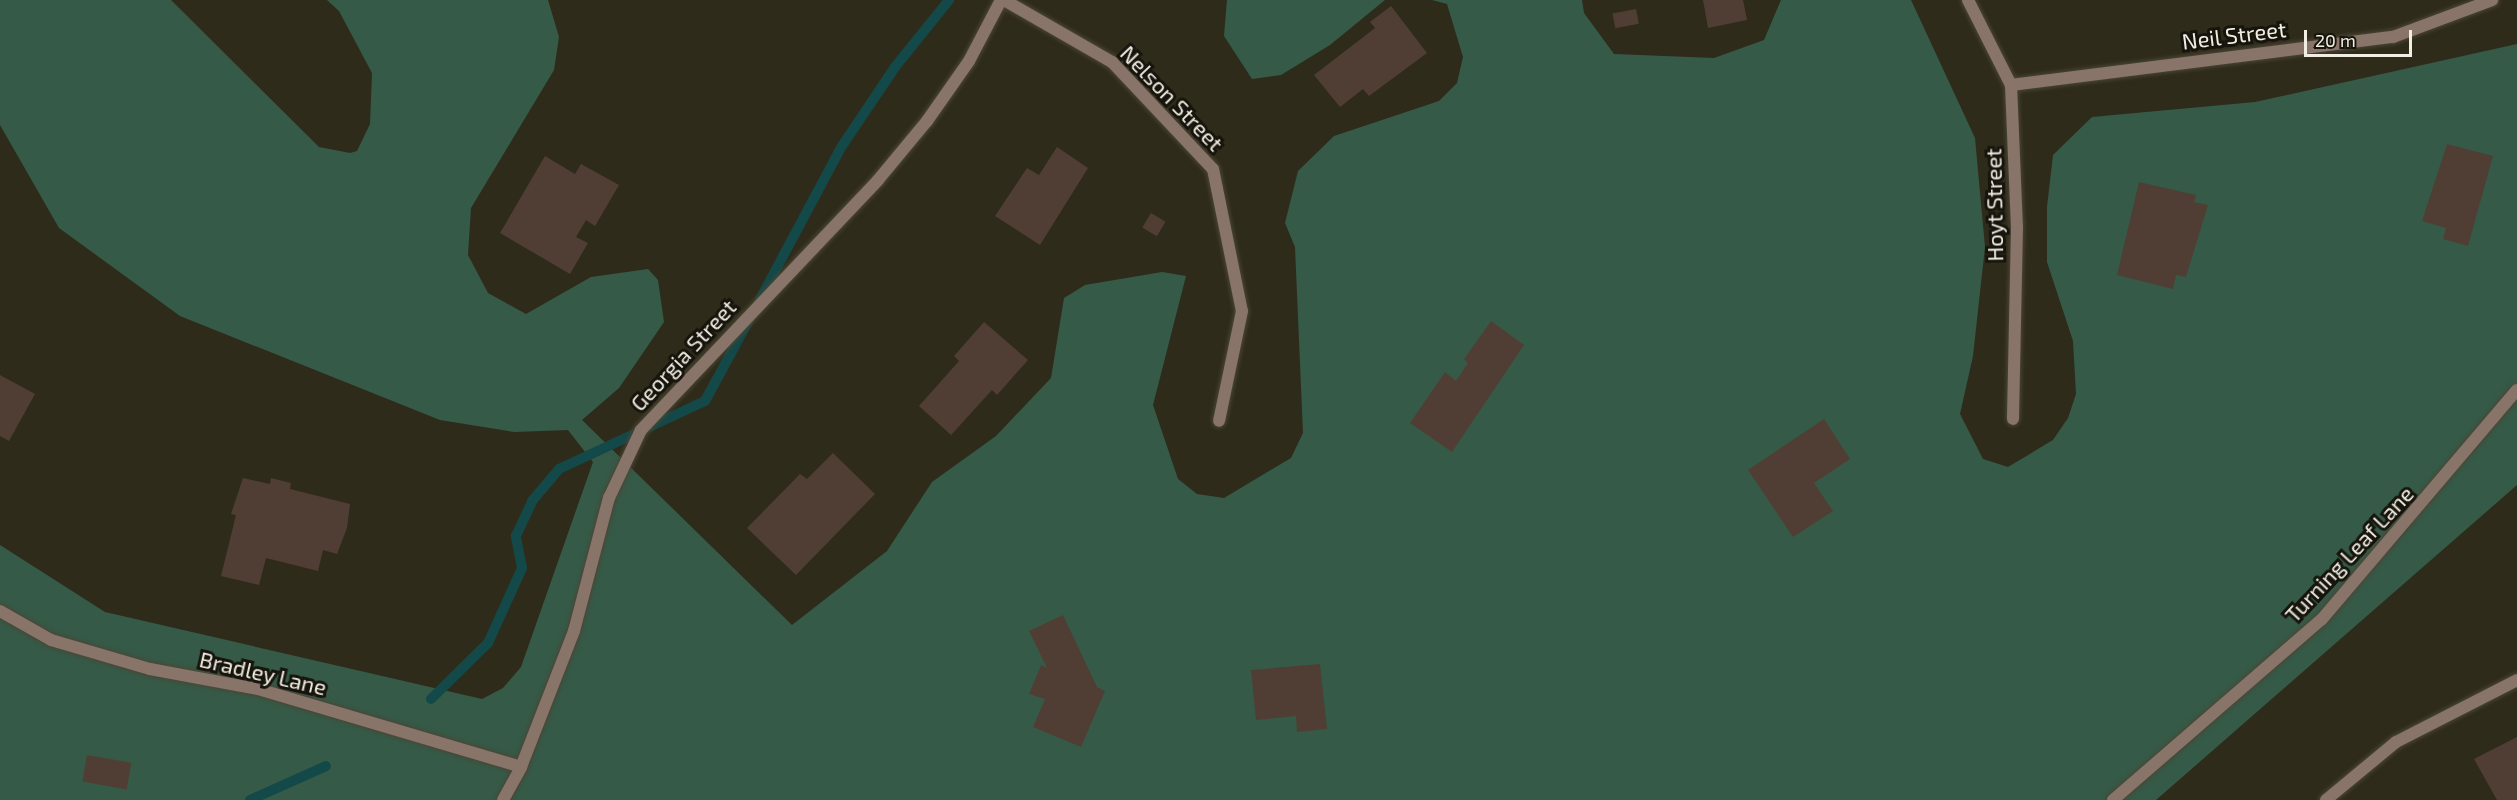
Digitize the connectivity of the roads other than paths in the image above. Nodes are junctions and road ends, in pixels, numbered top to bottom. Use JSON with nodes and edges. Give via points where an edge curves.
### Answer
{"nodes":[{"id":1,"x":1002,"y":0,"type":"edge"},
{"id":2,"x":1968,"y":0,"type":"edge"},
{"id":3,"x":2492,"y":0,"type":"edge"},
{"id":4,"x":2011,"y":85,"type":"junction"},
{"id":5,"x":2517,"y":390,"type":"edge"},
{"id":6,"x":2013,"y":419,"type":"dead end"},
{"id":7,"x":1219,"y":421,"type":"dead end"},
{"id":8,"x":0,"y":611,"type":"edge"},
{"id":9,"x":2517,"y":680,"type":"edge"},
{"id":10,"x":521,"y":767,"type":"junction"},
{"id":11,"x":503,"y":800,"type":"edge"},
{"id":12,"x":2113,"y":800,"type":"edge"},
{"id":13,"x":2326,"y":800,"type":"edge"}],
"edges":[{"from":1,"to":7,"type":"street","name":"Nelson Street","via":[[1112,62],[1212,169],[1242,311]]},
{"from":1,"to":10,"type":"street","name":"Georgia Street","via":[[969,61],[892,163],[641,430],[609,498],[574,631]]},
{"from":2,"to":4,"type":"street","name":"Hoyt Street"},
{"from":3,"to":4,"type":"street","name":"Neil Street","via":[[2393,37]]},
{"from":4,"to":6,"type":"street","name":"Hoyt Street","via":[[2017,227]]},
{"from":5,"to":12,"type":"street","name":"Turning Leaf Lane","via":[[2322,619]]},
{"from":8,"to":10,"type":"street","name":"Bradley Lane","via":[[51,640],[117,660],[258,689]]},
{"from":9,"to":13,"type":"street","via":[[2396,742]]},
{"from":10,"to":11,"type":"street","name":"Georgia Street"}]}
